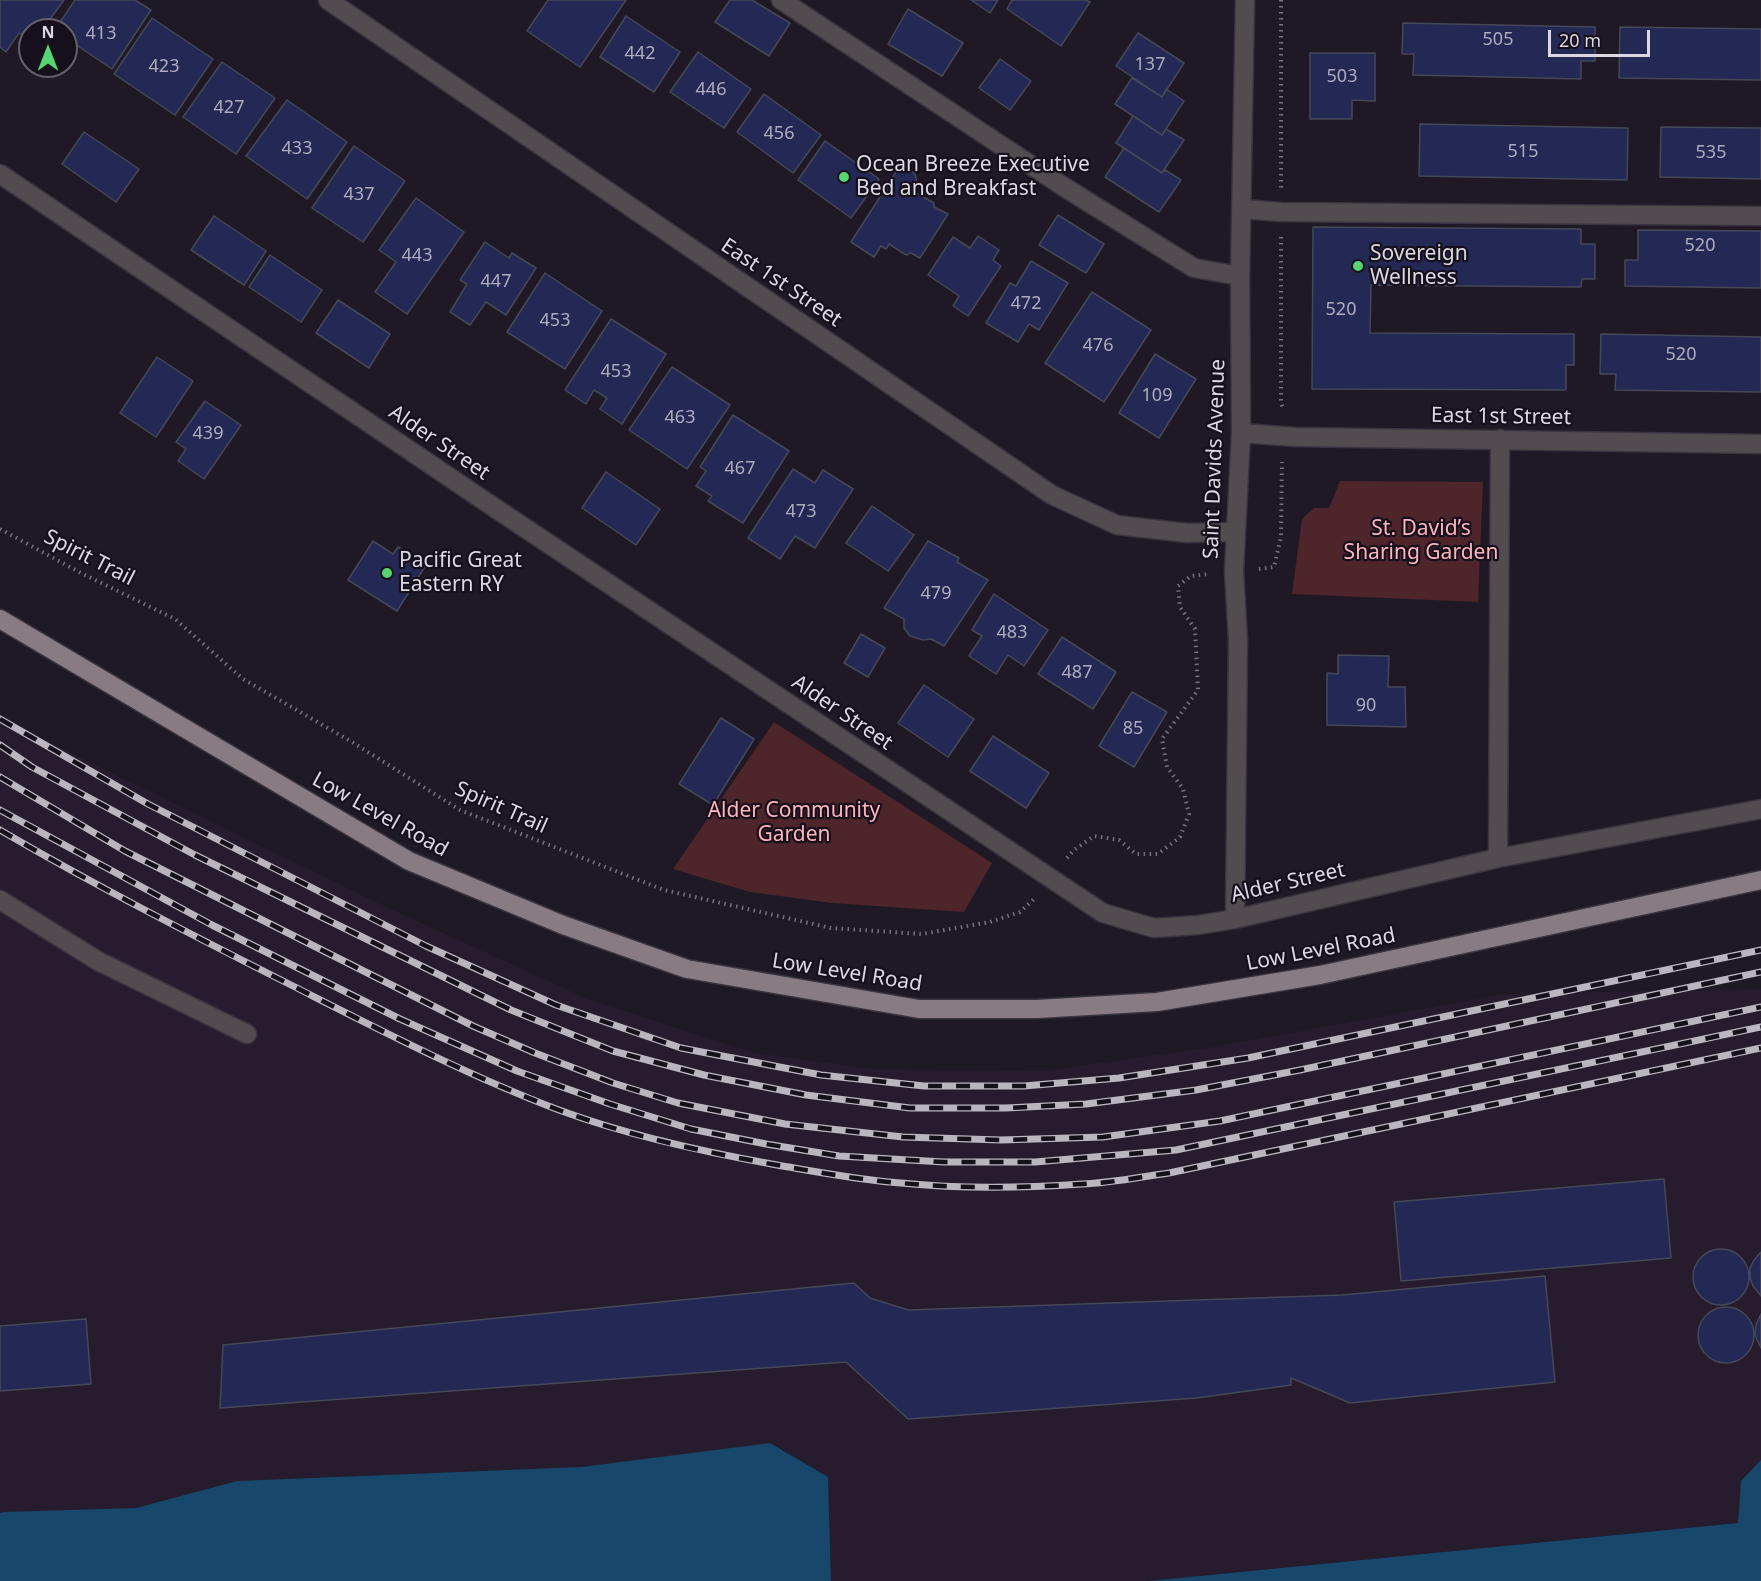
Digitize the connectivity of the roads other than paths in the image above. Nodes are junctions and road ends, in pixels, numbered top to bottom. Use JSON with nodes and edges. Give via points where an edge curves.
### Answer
{"nodes":[{"id":1,"x":328,"y":0,"type":"edge"},
{"id":2,"x":781,"y":0,"type":"edge"},
{"id":3,"x":1245,"y":0,"type":"edge"},
{"id":4,"x":0,"y":174,"type":"edge"},
{"id":5,"x":1242,"y":209,"type":"junction"},
{"id":6,"x":1761,"y":216,"type":"edge"},
{"id":7,"x":1240,"y":276,"type":"junction"},
{"id":8,"x":1241,"y":433,"type":"junction"},
{"id":9,"x":1500,"y":439,"type":"junction"},
{"id":10,"x":1761,"y":444,"type":"edge"},
{"id":11,"x":1235,"y":532,"type":"junction"},
{"id":12,"x":0,"y":619,"type":"edge"},
{"id":13,"x":1761,"y":809,"type":"edge"},
{"id":14,"x":1498,"y":858,"type":"junction"},
{"id":15,"x":1761,"y":880,"type":"edge"},
{"id":16,"x":0,"y":900,"type":"edge"},
{"id":17,"x":1235,"y":919,"type":"junction"},
{"id":18,"x":247,"y":1034,"type":"dead end"}],
"edges":[{"from":1,"to":11,"type":"street","name":"East 1st Street","via":[[1052,495],[1117,525],[1187,533]]},
{"from":2,"to":7,"type":"street","via":[[1060,185],[1194,268]]},
{"from":3,"to":5,"type":"street","name":"Saint Davids Avenue"},
{"from":4,"to":17,"type":"street","name":"Alder Street","via":[[1103,913],[1154,928]]},
{"from":5,"to":6,"type":"street"},
{"from":5,"to":7,"type":"street","name":"Saint Davids Avenue"},
{"from":7,"to":8,"type":"street","name":"Saint Davids Avenue"},
{"from":8,"to":9,"type":"street","name":"East 1st Street"},
{"from":8,"to":11,"type":"street","name":"Saint Davids Avenue"},
{"from":9,"to":10,"type":"street","name":"East 1st Street"},
{"from":9,"to":14,"type":"street"},
{"from":11,"to":17,"type":"street","name":"Saint Davids Avenue"},
{"from":12,"to":15,"type":"main road","name":"Low Level Road","via":[[409,861],[563,925],[687,969],[919,1009],[1036,1009],[1157,1002],[1320,975]]},
{"from":13,"to":14,"type":"street","name":"Alder Street"},
{"from":14,"to":17,"type":"street","name":"Alder Street"},
{"from":16,"to":18,"type":"street","via":[[98,961]]}]}
